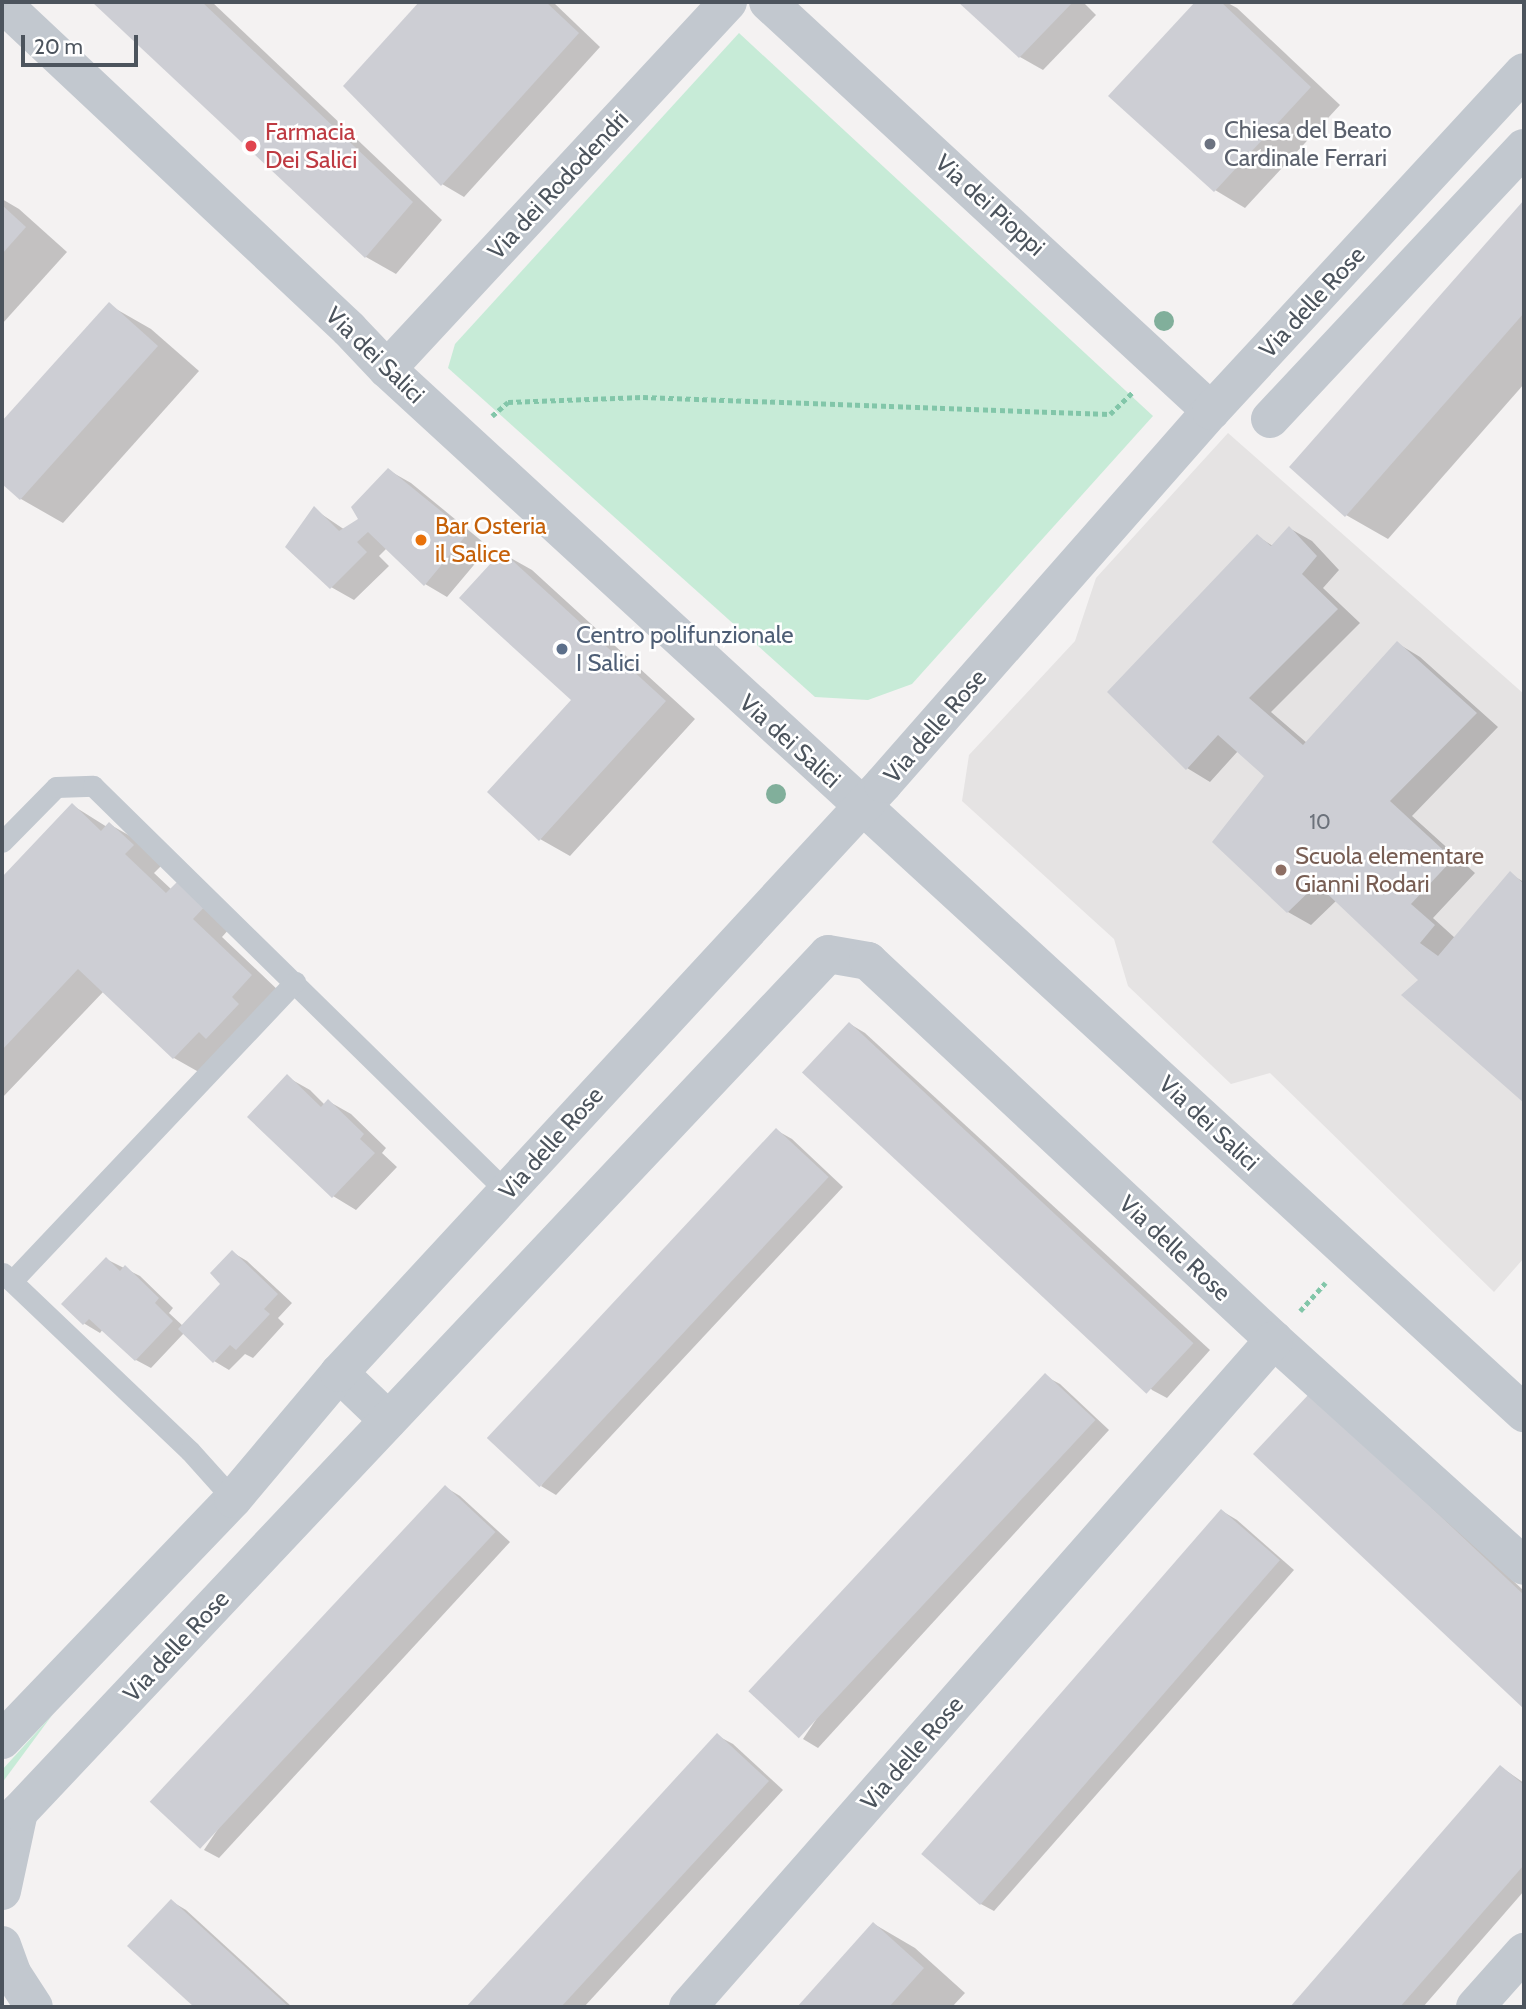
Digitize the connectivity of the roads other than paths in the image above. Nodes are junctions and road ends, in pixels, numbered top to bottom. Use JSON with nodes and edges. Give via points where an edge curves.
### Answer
{"nodes":[{"id":1,"x":728,"y":2,"type":"edge"},
{"id":2,"x":768,"y":2,"type":"edge"},
{"id":3,"x":2,"y":4,"type":"edge"},
{"id":4,"x":1524,"y":72,"type":"edge"},
{"id":5,"x":1524,"y":148,"type":"edge"},
{"id":6,"x":387,"y":369,"type":"junction"},
{"id":7,"x":1211,"y":411,"type":"junction"},
{"id":8,"x":1270,"y":419,"type":"dead end"},
{"id":9,"x":863,"y":806,"type":"junction"},
{"id":10,"x":2,"y":842,"type":"edge"},
{"id":11,"x":295,"y":982,"type":"junction"},
{"id":12,"x":507,"y":1192,"type":"junction"},
{"id":13,"x":7,"y":1276,"type":"edge"},
{"id":14,"x":1274,"y":1340,"type":"junction"},
{"id":15,"x":339,"y":1373,"type":"junction"},
{"id":16,"x":1524,"y":1413,"type":"edge"},
{"id":17,"x":388,"y":1420,"type":"junction"},
{"id":18,"x":233,"y":1499,"type":"junction"},
{"id":19,"x":1524,"y":1566,"type":"edge"},
{"id":20,"x":2,"y":1740,"type":"edge"},
{"id":21,"x":2,"y":1891,"type":"edge"},
{"id":22,"x":2,"y":1945,"type":"edge"},
{"id":23,"x":1524,"y":1952,"type":"edge"},
{"id":24,"x":34,"y":2007,"type":"edge"},
{"id":25,"x":688,"y":2007,"type":"edge"},
{"id":26,"x":1475,"y":2007,"type":"edge"}],
"edges":[{"from":1,"to":6,"type":"street","name":"Via dei Rododendri"},
{"from":2,"to":7,"type":"street","name":"Via dei Pioppi"},
{"from":3,"to":6,"type":"street","name":"Via dei Salici"},
{"from":4,"to":7,"type":"street","name":"Via delle Rose"},
{"from":5,"to":8,"type":"street","name":"Via delle Rose"},
{"from":6,"to":9,"type":"street","name":"Via dei Salici"},
{"from":7,"to":9,"type":"street","name":"Via delle Rose"},
{"from":9,"to":12,"type":"street","name":"Via delle Rose"},
{"from":9,"to":16,"type":"street","name":"Via dei Salici"},
{"from":10,"to":11,"type":"lane","via":[[56,787],[93,786]]},
{"from":11,"to":12,"type":"lane"},
{"from":11,"to":13,"type":"lane"},
{"from":12,"to":15,"type":"street","name":"Via delle Rose"},
{"from":13,"to":18,"type":"lane","via":[[190,1451]]},
{"from":14,"to":17,"type":"street","name":"Via delle Rose","via":[[868,961],[828,954]]},
{"from":14,"to":19,"type":"street","name":"Via delle Rose"},
{"from":14,"to":25,"type":"street","name":"Via delle Rose"},
{"from":15,"to":17,"type":"street"},
{"from":15,"to":18,"type":"street","name":"Via delle Rose"},
{"from":17,"to":21,"type":"street","name":"Via delle Rose","via":[[19,1812]]},
{"from":18,"to":20,"type":"street","name":"Via delle Rose"},
{"from":22,"to":24,"type":"street","via":[[12,1973]]},
{"from":23,"to":26,"type":"street"}]}
